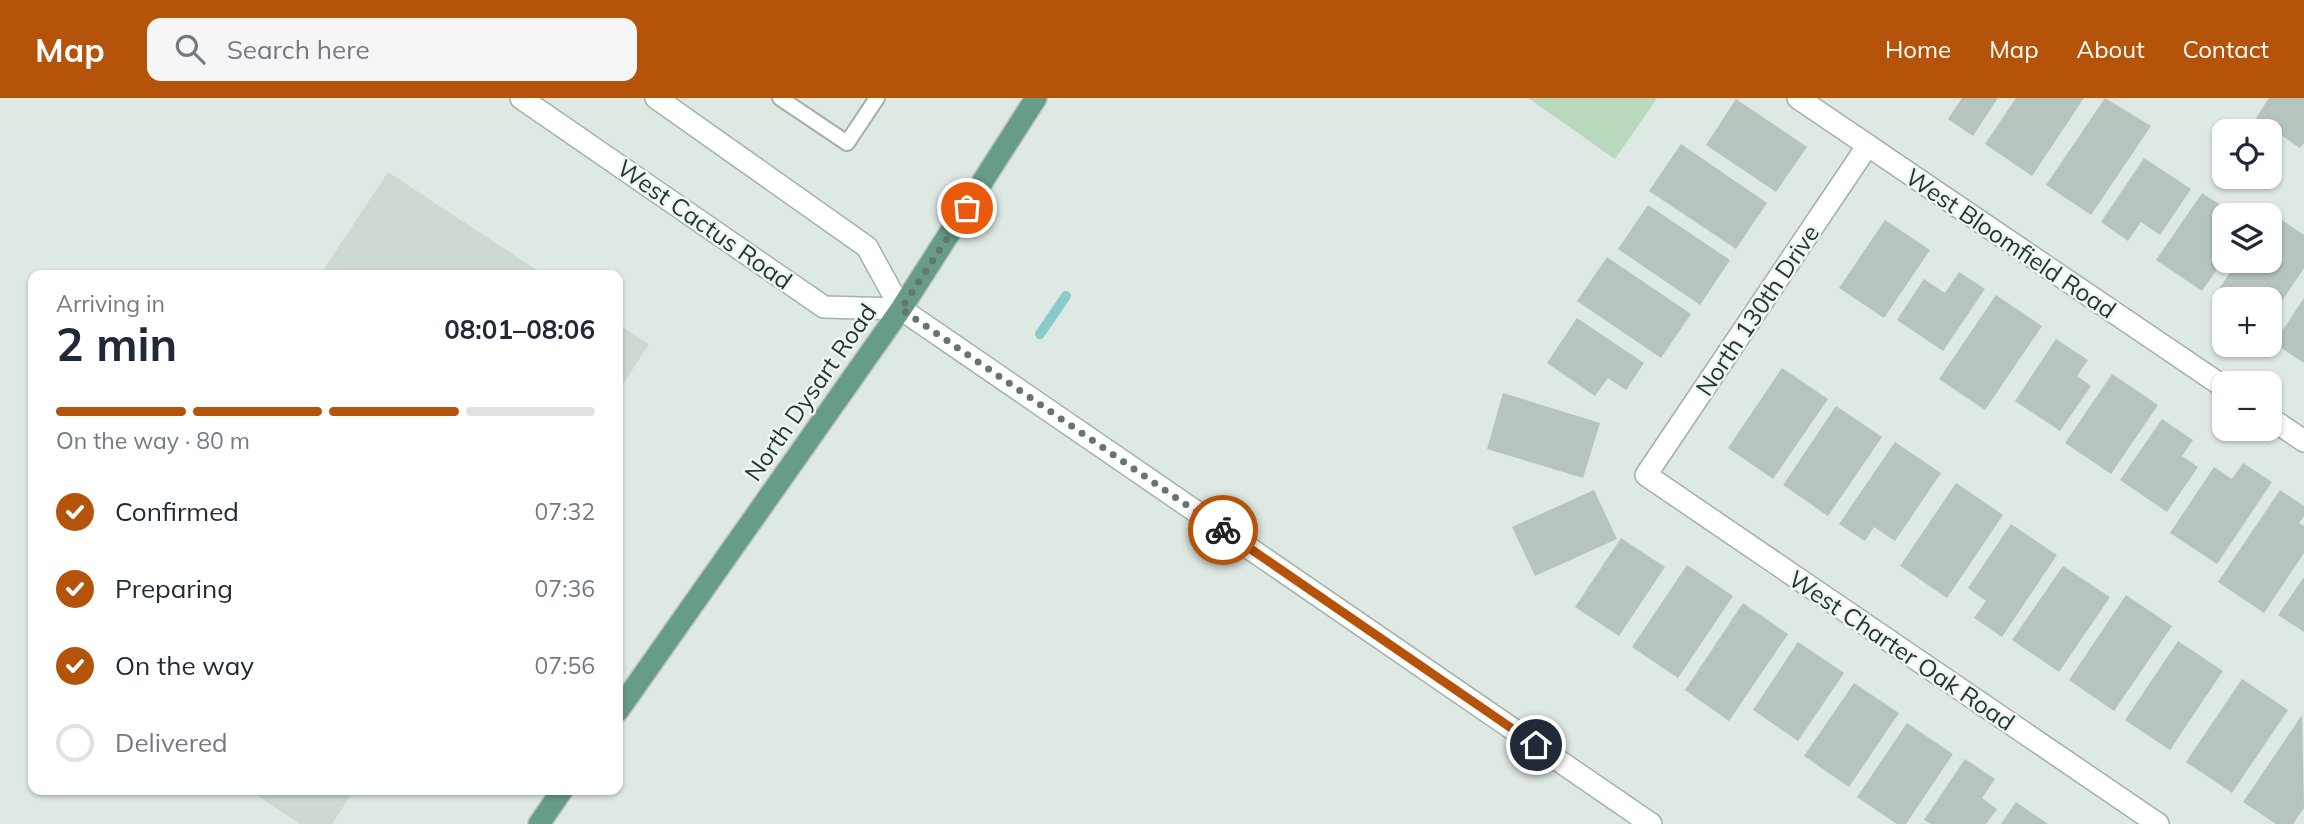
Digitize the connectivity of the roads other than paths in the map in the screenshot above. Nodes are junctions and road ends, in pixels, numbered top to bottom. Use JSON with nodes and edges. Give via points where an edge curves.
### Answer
{"nodes":[{"id":1,"x":521,"y":98,"type":"edge"},
{"id":2,"x":656,"y":98,"type":"edge"},
{"id":3,"x":780,"y":98,"type":"edge"},
{"id":4,"x":877,"y":98,"type":"edge"},
{"id":5,"x":1037,"y":98,"type":"edge"},
{"id":6,"x":1798,"y":98,"type":"edge"},
{"id":7,"x":1868,"y":145,"type":"junction"},
{"id":8,"x":901,"y":309,"type":"junction"},
{"id":9,"x":2212,"y":379,"type":"edge"},
{"id":10,"x":2282,"y":426,"type":"edge"},
{"id":11,"x":2304,"y":441,"type":"edge"},
{"id":12,"x":1646,"y":475,"type":"joint"},
{"id":13,"x":623,"y":703,"type":"edge"},
{"id":14,"x":559,"y":795,"type":"edge"},
{"id":15,"x":539,"y":824,"type":"edge"},
{"id":16,"x":1651,"y":824,"type":"edge"},
{"id":17,"x":2158,"y":824,"type":"edge"}],
"edges":[{"from":1,"to":8,"type":"main road","name":"West Cactus Road","via":[[824,307]]},
{"from":2,"to":8,"type":"main road","via":[[867,247]]},
{"from":3,"to":4,"type":"lane","via":[[847,143]]},
{"from":5,"to":8,"type":"main road","name":"North Dysart Road"},
{"from":6,"to":7,"type":"main road","name":"West Bloomfield Road"},
{"from":7,"to":9,"type":"main road","name":"West Bloomfield Road"},
{"from":7,"to":12,"type":"main road","name":"North 130th Drive"},
{"from":8,"to":13,"type":"main road","name":"North Dysart Road"},
{"from":8,"to":16,"type":"main road"},
{"from":10,"to":11,"type":"main road"},
{"from":12,"to":17,"type":"main road","name":"West Charter Oak Road"},
{"from":14,"to":15,"type":"main road"}]}
